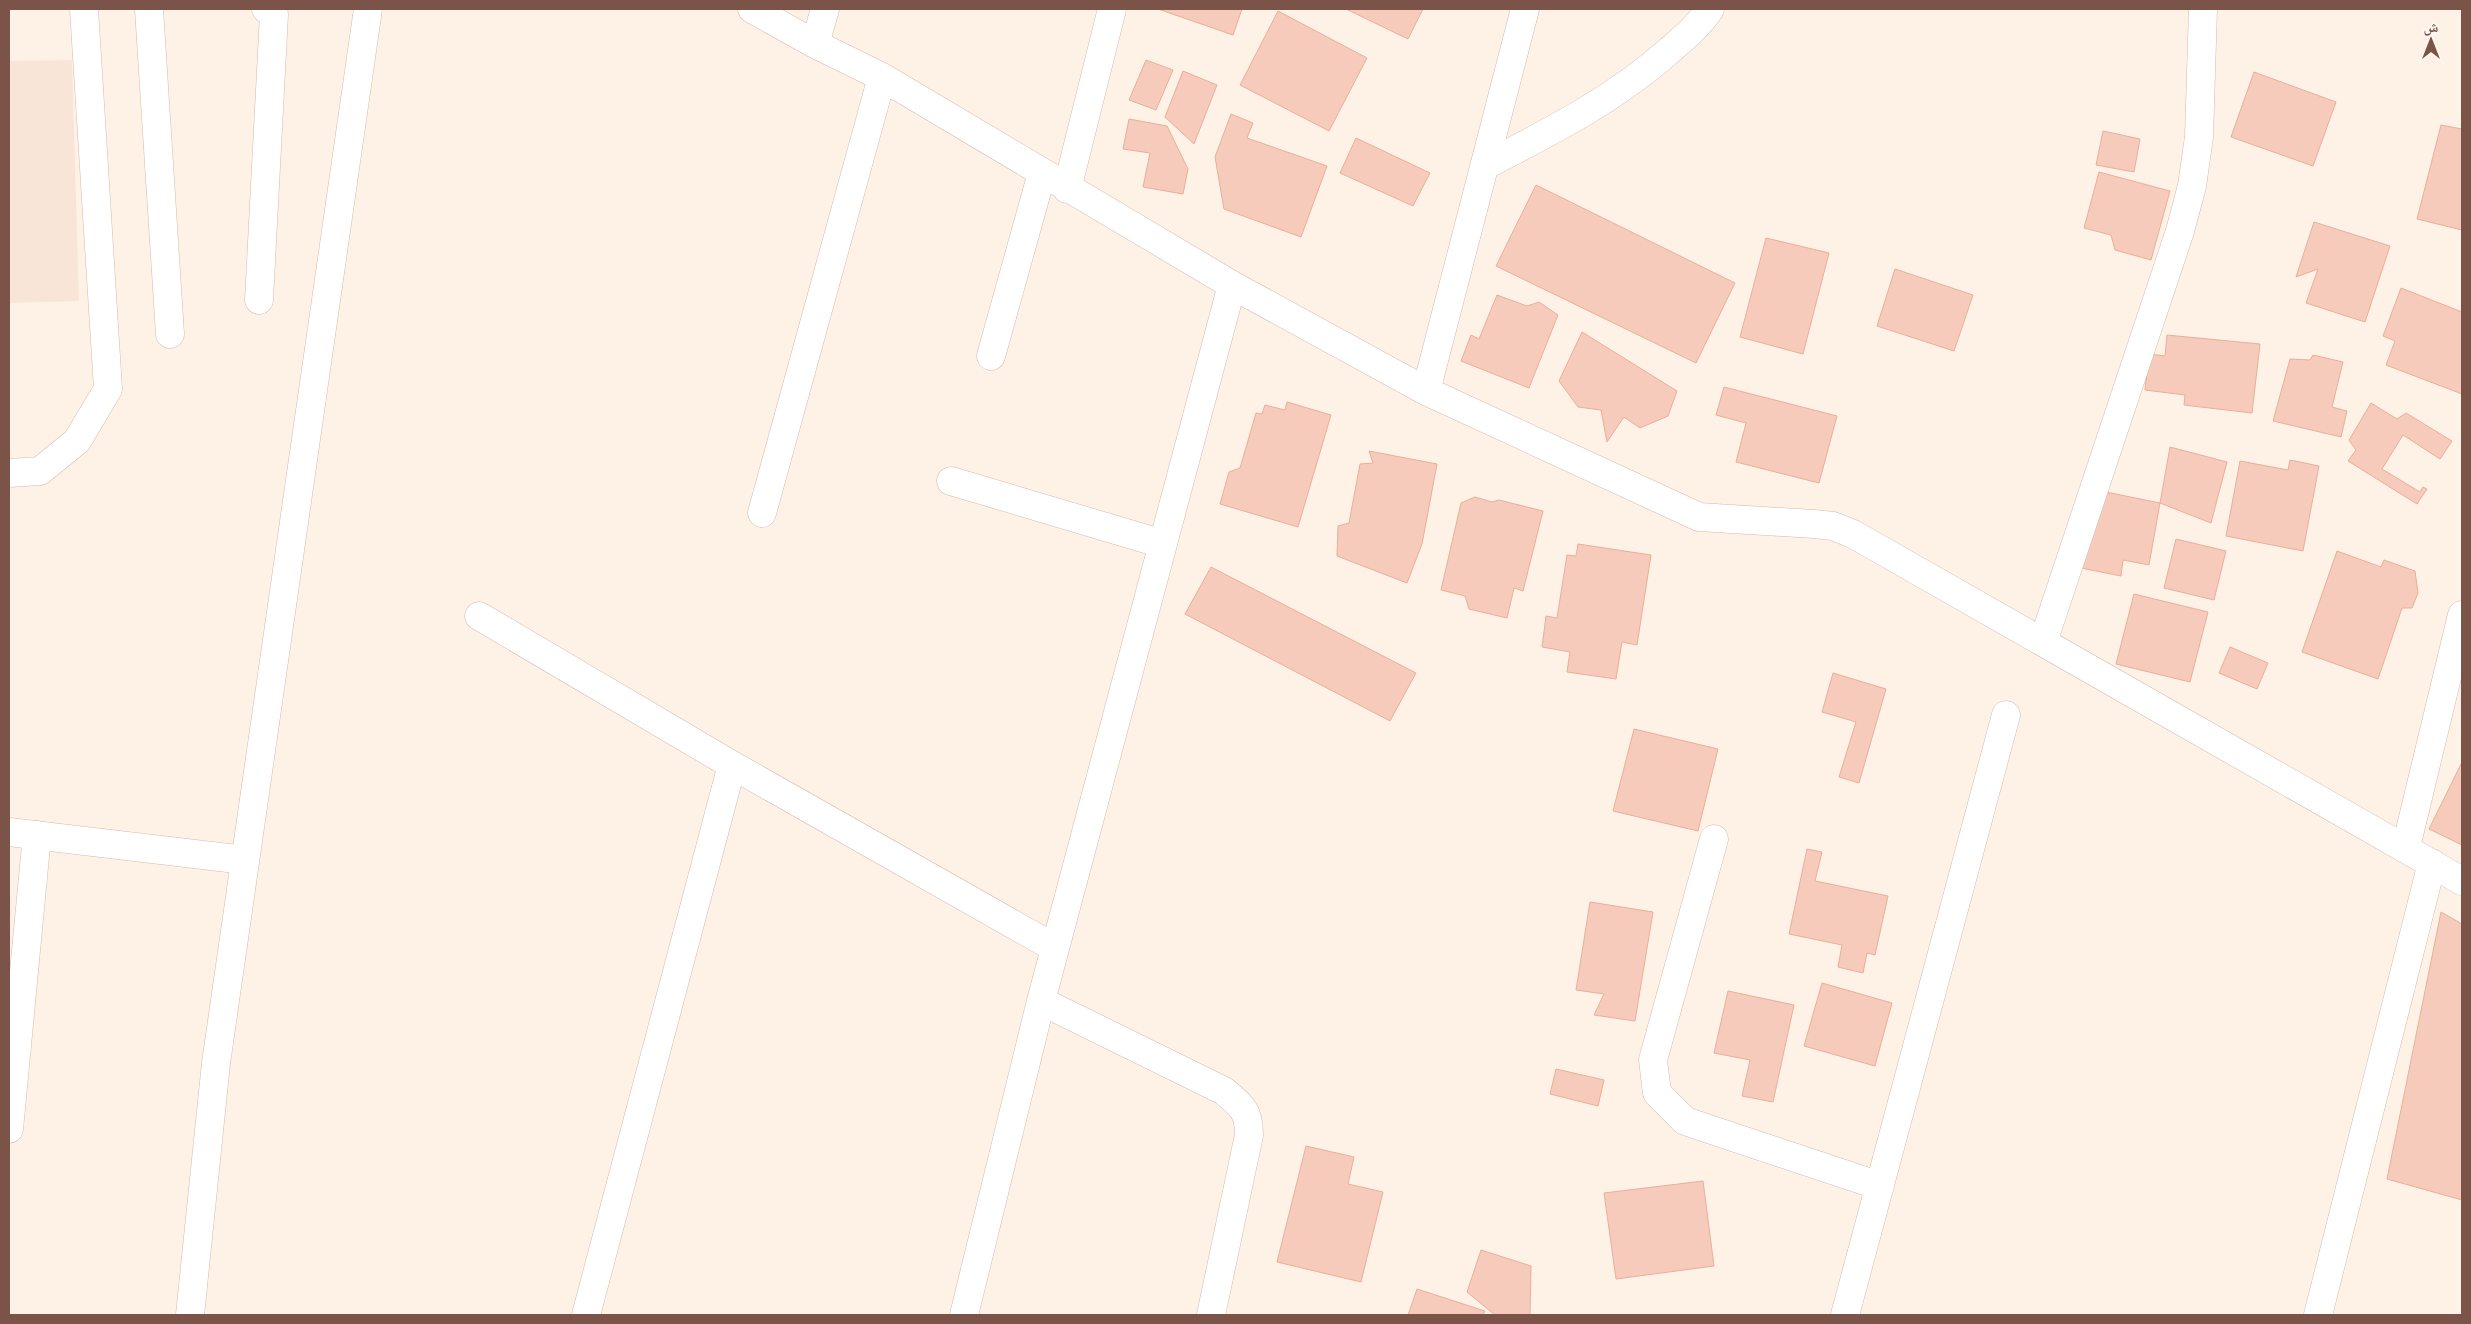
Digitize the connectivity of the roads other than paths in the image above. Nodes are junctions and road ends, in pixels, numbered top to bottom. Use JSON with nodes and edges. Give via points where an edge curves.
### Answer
{"nodes":[{"id":1,"x":84,"y":9,"type":"edge"},
{"id":2,"x":149,"y":9,"type":"edge"},
{"id":3,"x":266,"y":9,"type":"edge"},
{"id":4,"x":368,"y":9,"type":"edge"},
{"id":5,"x":752,"y":9,"type":"edge"},
{"id":6,"x":825,"y":9,"type":"edge"},
{"id":7,"x":1112,"y":9,"type":"edge"},
{"id":8,"x":1525,"y":9,"type":"edge"},
{"id":9,"x":1710,"y":9,"type":"edge"},
{"id":10,"x":2203,"y":9,"type":"edge"},
{"id":11,"x":816,"y":44,"type":"junction"},
{"id":12,"x":882,"y":78,"type":"junction"},
{"id":13,"x":1484,"y":166,"type":"junction"},
{"id":14,"x":1042,"y":173,"type":"junction"},
{"id":15,"x":1067,"y":189,"type":"junction"},
{"id":16,"x":1232,"y":285,"type":"junction"},
{"id":17,"x":259,"y":300,"type":"dead end"},
{"id":18,"x":170,"y":334,"type":"dead end"},
{"id":19,"x":991,"y":356,"type":"dead end"},
{"id":20,"x":1426,"y":391,"type":"junction"},
{"id":21,"x":9,"y":473,"type":"edge"},
{"id":22,"x":951,"y":481,"type":"dead end"},
{"id":23,"x":762,"y":513,"type":"dead end"},
{"id":24,"x":1163,"y":544,"type":"junction"},
{"id":25,"x":2462,"y":615,"type":"edge"},
{"id":26,"x":479,"y":616,"type":"dead end"},
{"id":27,"x":2043,"y":642,"type":"junction"},
{"id":28,"x":2006,"y":715,"type":"dead end"},
{"id":29,"x":732,"y":765,"type":"junction"},
{"id":30,"x":9,"y":832,"type":"edge"},
{"id":31,"x":37,"y":836,"type":"junction"},
{"id":32,"x":1714,"y":839,"type":"dead end"},
{"id":33,"x":2406,"y":847,"type":"junction"},
{"id":34,"x":245,"y":860,"type":"junction"},
{"id":35,"x":2432,"y":863,"type":"junction"},
{"id":36,"x":2462,"y":881,"type":"edge"},
{"id":37,"x":1055,"y":948,"type":"junction"},
{"id":38,"x":1041,"y":1001,"type":"junction"},
{"id":39,"x":9,"y":1128,"type":"edge"},
{"id":40,"x":1880,"y":1186,"type":"junction"},
{"id":41,"x":190,"y":1315,"type":"edge"},
{"id":42,"x":586,"y":1315,"type":"edge"},
{"id":43,"x":964,"y":1315,"type":"edge"},
{"id":44,"x":1212,"y":1315,"type":"edge"},
{"id":45,"x":1845,"y":1315,"type":"edge"},
{"id":46,"x":2318,"y":1315,"type":"edge"}],
"edges":[{"from":1,"to":21,"type":"street","via":[[108,389],[77,441],[40,471]]},
{"from":2,"to":18,"type":"street"},
{"from":3,"to":17,"type":"street","via":[[274,14]]},
{"from":4,"to":34,"type":"street"},
{"from":5,"to":11,"type":"street"},
{"from":6,"to":11,"type":"street"},
{"from":7,"to":15,"type":"street"},
{"from":8,"to":13,"type":"street"},
{"from":9,"to":13,"type":"street","via":[[1701,23],[1649,68],[1572,121]]},
{"from":10,"to":27,"type":"street","via":[[2199,137],[2192,186],[2180,231]]},
{"from":11,"to":12,"type":"street"},
{"from":12,"to":14,"type":"street"},
{"from":12,"to":23,"type":"street"},
{"from":13,"to":20,"type":"street"},
{"from":14,"to":15,"type":"street"},
{"from":14,"to":19,"type":"street"},
{"from":15,"to":16,"type":"street"},
{"from":16,"to":20,"type":"street"},
{"from":16,"to":24,"type":"street"},
{"from":20,"to":27,"type":"street","via":[[1699,517],[1833,526],[1853,534]]},
{"from":22,"to":24,"type":"street"},
{"from":24,"to":37,"type":"street"},
{"from":25,"to":33,"type":"street"},
{"from":26,"to":29,"type":"street"},
{"from":27,"to":33,"type":"street"},
{"from":28,"to":40,"type":"street"},
{"from":29,"to":37,"type":"street"},
{"from":29,"to":42,"type":"street"},
{"from":30,"to":31,"type":"street"},
{"from":31,"to":34,"type":"street"},
{"from":31,"to":39,"type":"street"},
{"from":32,"to":40,"type":"street","via":[[1653,1060],[1658,1094],[1685,1121]]},
{"from":33,"to":35,"type":"street"},
{"from":34,"to":41,"type":"street","via":[[216,1063]]},
{"from":35,"to":36,"type":"street"},
{"from":35,"to":46,"type":"street"},
{"from":37,"to":38,"type":"street"},
{"from":38,"to":43,"type":"street"},
{"from":38,"to":44,"type":"street","via":[[1224,1091],[1249,1118],[1249,1135]]},
{"from":40,"to":45,"type":"street"}]}
